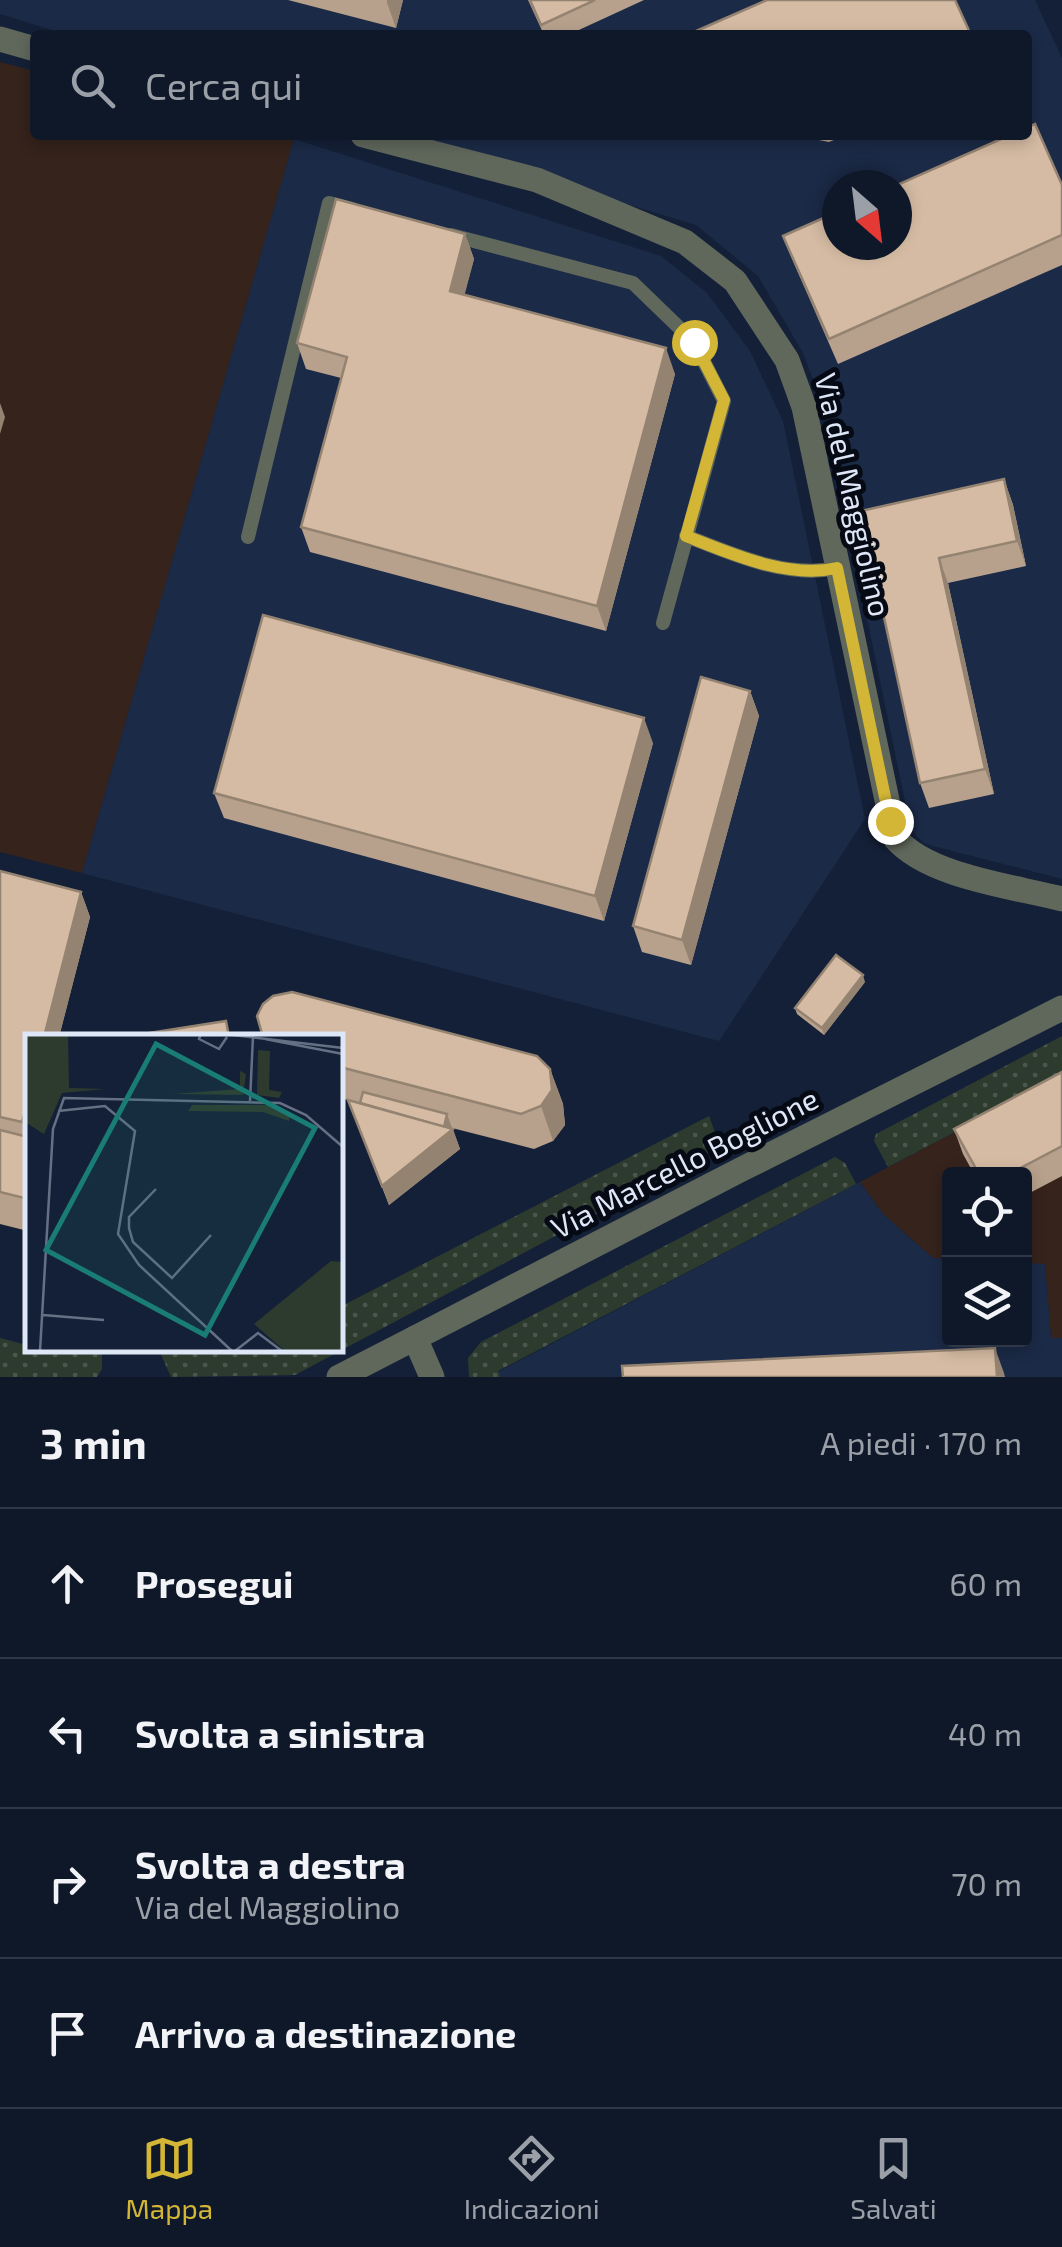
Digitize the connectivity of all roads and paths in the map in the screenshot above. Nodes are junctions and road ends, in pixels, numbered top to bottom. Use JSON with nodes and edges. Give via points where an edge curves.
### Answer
{"nodes":[{"id":1,"x":0,"y":39,"type":"edge"},
{"id":2,"x":30,"y":47,"type":"edge"},
{"id":3,"x":382,"y":140,"type":"edge"},
{"id":4,"x":367,"y":213,"type":"edge"},
{"id":5,"x":443,"y":233,"type":"edge"},
{"id":6,"x":686,"y":536,"type":"junction"},
{"id":7,"x":248,"y":537,"type":"dead end"},
{"id":8,"x":837,"y":568,"type":"junction"},
{"id":9,"x":663,"y":623,"type":"dead end"},
{"id":10,"x":1062,"y":899,"type":"edge"},
{"id":11,"x":1062,"y":1008,"type":"edge"},
{"id":12,"x":415,"y":1338,"type":"junction"},
{"id":13,"x":339,"y":1377,"type":"edge"},
{"id":14,"x":432,"y":1377,"type":"edge"}],
"edges":[{"from":1,"to":2,"type":"street"},
{"from":3,"to":8,"type":"street","name":"Via del Maggiolino","via":[[536,180],[685,242],[735,281],[787,360],[804,407]]},
{"from":4,"to":7,"type":"lane","via":[[330,203]]},
{"from":5,"to":6,"type":"lane","via":[[633,284],[694,342],[724,400]]},
{"from":6,"to":8,"type":"lane","via":[[749,560],[818,572]]},
{"from":6,"to":9,"type":"lane"},
{"from":8,"to":10,"type":"street","name":"Via del Maggiolino","via":[[895,838],[932,865]]},
{"from":11,"to":12,"type":"street","name":"Via Marcello Boglione"},
{"from":12,"to":13,"type":"street","name":"Via Marcello Boglione"},
{"from":12,"to":14,"type":"street"}]}
